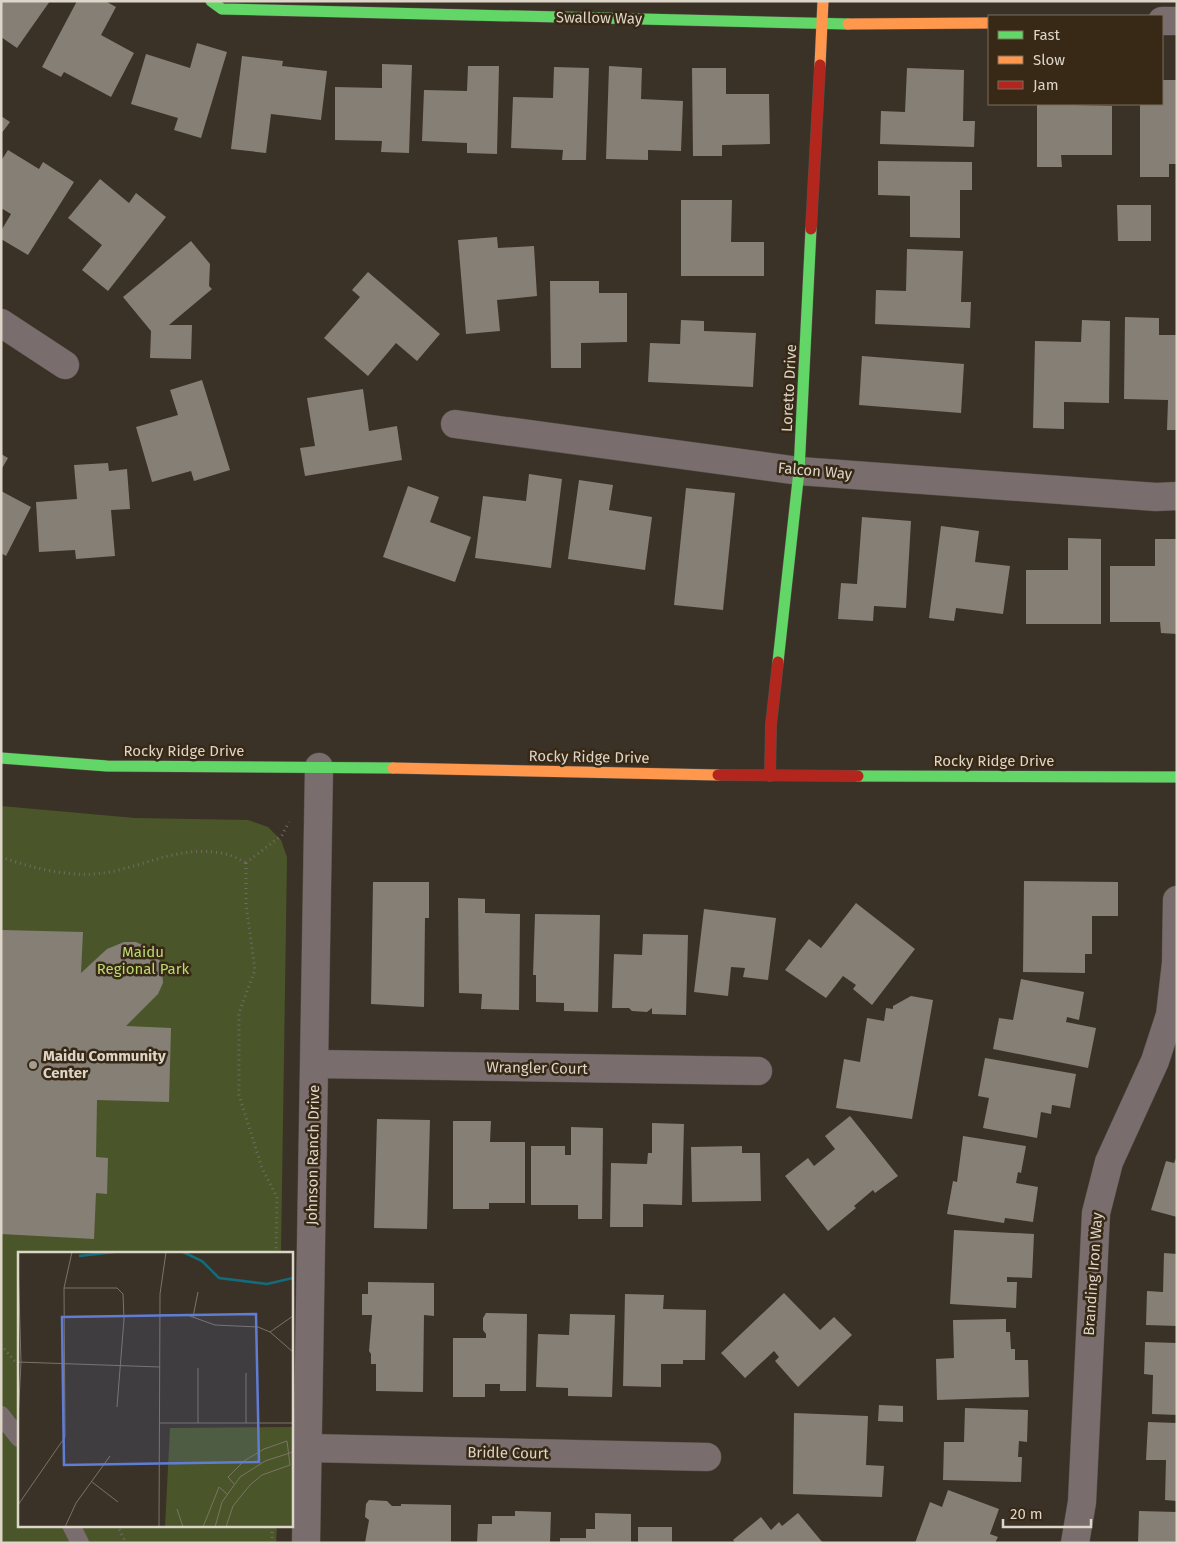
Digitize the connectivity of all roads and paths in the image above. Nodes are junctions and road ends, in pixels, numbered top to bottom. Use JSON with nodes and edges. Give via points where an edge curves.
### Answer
{"nodes":[{"id":1,"x":211,"y":1,"type":"edge"},
{"id":2,"x":823,"y":1,"type":"edge"},
{"id":3,"x":1163,"y":21,"type":"edge"},
{"id":4,"x":1177,"y":21,"type":"edge"},
{"id":5,"x":823,"y":23,"type":"junction"},
{"id":6,"x":988,"y":23,"type":"edge"},
{"id":7,"x":1,"y":323,"type":"edge"},
{"id":8,"x":65,"y":365,"type":"dead end"},
{"id":9,"x":455,"y":424,"type":"dead end"},
{"id":10,"x":799,"y":471,"type":"junction"},
{"id":11,"x":1177,"y":496,"type":"edge"},
{"id":12,"x":1,"y":758,"type":"edge"},
{"id":13,"x":319,"y":766,"type":"junction"},
{"id":14,"x":770,"y":776,"type":"junction"},
{"id":15,"x":1177,"y":777,"type":"edge"},
{"id":16,"x":1,"y":857,"type":"edge"},
{"id":17,"x":1177,"y":900,"type":"edge"},
{"id":18,"x":1170,"y":1040,"type":"edge"},
{"id":19,"x":316,"y":1064,"type":"junction"},
{"id":20,"x":758,"y":1071,"type":"dead end"},
{"id":21,"x":276,"y":1252,"type":"edge"},
{"id":22,"x":1,"y":1345,"type":"edge"},
{"id":23,"x":18,"y":1365,"type":"edge"},
{"id":24,"x":1,"y":1415,"type":"edge"},
{"id":25,"x":18,"y":1437,"type":"edge"},
{"id":26,"x":308,"y":1448,"type":"junction"},
{"id":27,"x":707,"y":1457,"type":"dead end"},
{"id":28,"x":72,"y":1526,"type":"edge"},
{"id":29,"x":118,"y":1526,"type":"edge"},
{"id":30,"x":272,"y":1526,"type":"edge"},
{"id":31,"x":80,"y":1543,"type":"edge"},
{"id":32,"x":126,"y":1543,"type":"edge"},
{"id":33,"x":272,"y":1543,"type":"edge"},
{"id":34,"x":306,"y":1543,"type":"edge"},
{"id":35,"x":1076,"y":1543,"type":"edge"}],
"edges":[{"from":1,"to":5,"type":"street","name":"Swallow Way","via":[[222,9]]},
{"from":2,"to":5,"type":"street","name":"Loretto Drive"},
{"from":3,"to":4,"type":"street"},
{"from":5,"to":6,"type":"street","name":"Swallow Way"},
{"from":5,"to":10,"type":"street","name":"Loretto Drive"},
{"from":7,"to":8,"type":"street"},
{"from":9,"to":10,"type":"street","name":"Falcon Way"},
{"from":10,"to":11,"type":"street","name":"Falcon Way"},
{"from":10,"to":14,"type":"street","name":"Loretto Drive","via":[[771,725]]},
{"from":12,"to":13,"type":"street","name":"Rocky Ridge Drive","via":[[107,766]]},
{"from":13,"to":14,"type":"street","name":"Rocky Ridge Drive"},
{"from":13,"to":19,"type":"street","name":"Johnson Ranch Drive"},
{"from":14,"to":15,"type":"street","name":"Rocky Ridge Drive"},
{"from":16,"to":21,"type":"path","via":[[36,870],[77,874],[109,872],[178,852],[222,853],[246,862],[246,904],[255,970],[239,1013],[239,1095],[262,1168],[277,1197]]},
{"from":17,"to":18,"type":"street","name":"Branding Iron Way"},
{"from":18,"to":35,"type":"street","name":"Branding Iron Way","via":[[1109,1162],[1096,1213],[1083,1492]]},
{"from":19,"to":20,"type":"street","name":"Wrangler Court"},
{"from":19,"to":26,"type":"street","name":"Johnson Ranch Drive"},
{"from":22,"to":23,"type":"path"},
{"from":24,"to":25,"type":"lane"},
{"from":26,"to":27,"type":"street","name":"Bridle Court"},
{"from":26,"to":34,"type":"street","name":"Johnson Ranch Drive"},
{"from":28,"to":31,"type":"lane"},
{"from":29,"to":32,"type":"path"},
{"from":30,"to":33,"type":"path"}]}
